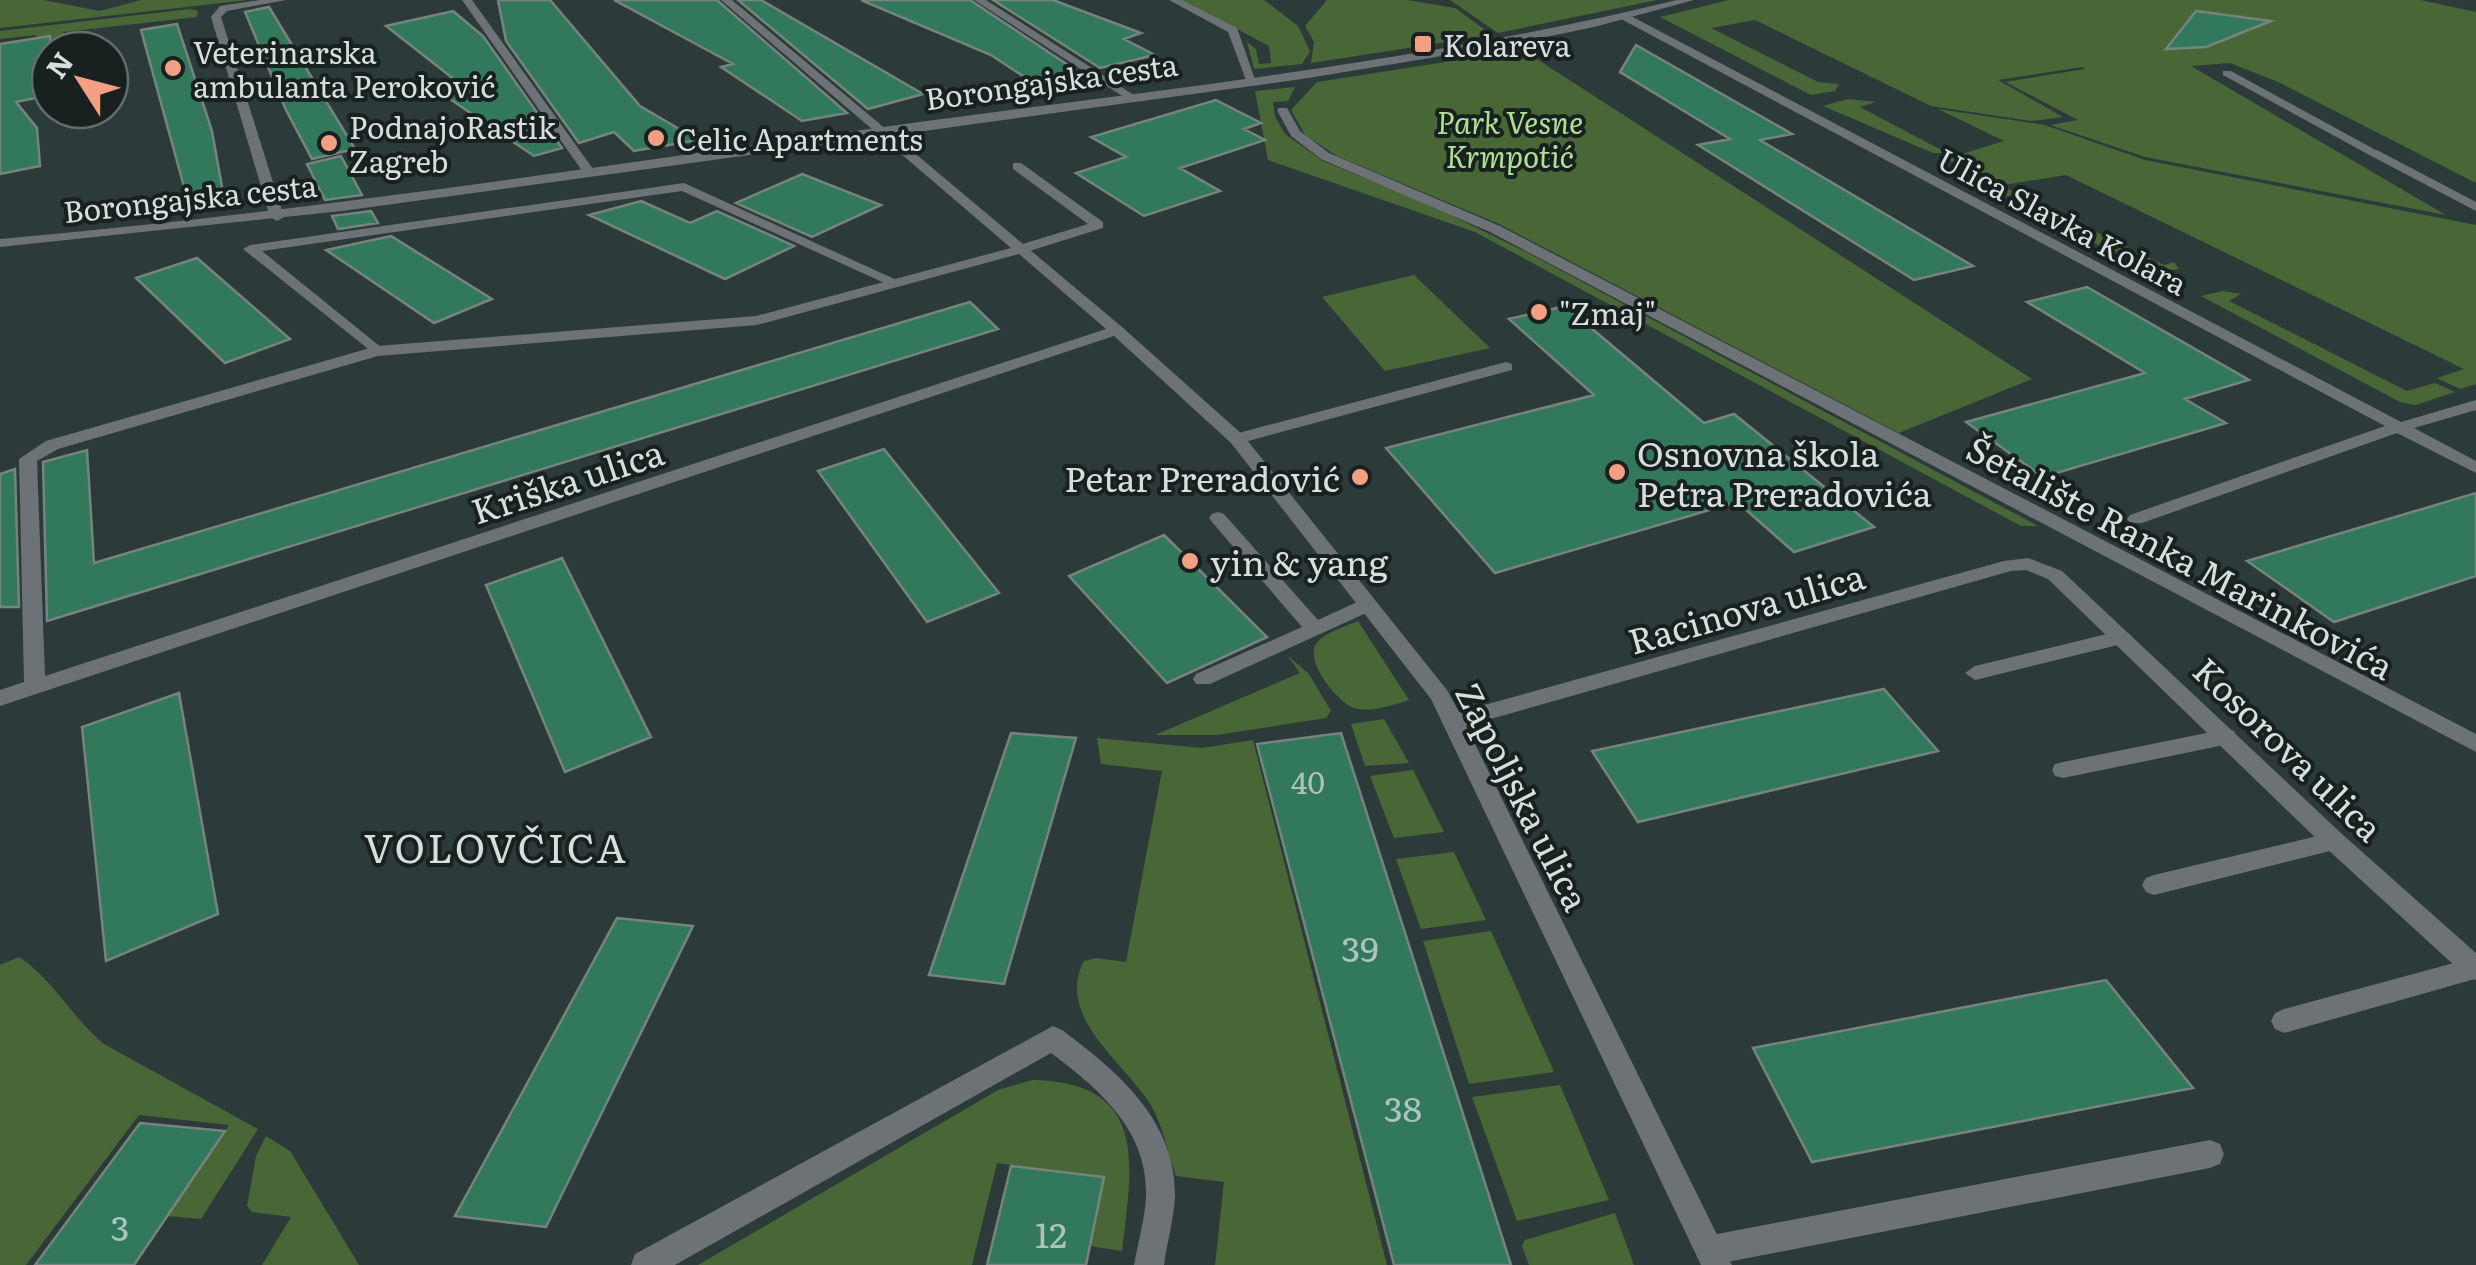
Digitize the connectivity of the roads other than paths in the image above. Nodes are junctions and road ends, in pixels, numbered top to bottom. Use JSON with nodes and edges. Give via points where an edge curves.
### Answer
{"nodes":[{"id":1,"x":281,"y":0,"type":"edge"},
{"id":2,"x":467,"y":0,"type":"edge"},
{"id":3,"x":726,"y":0,"type":"edge"},
{"id":4,"x":979,"y":0,"type":"edge"},
{"id":5,"x":1174,"y":0,"type":"edge"},
{"id":6,"x":1689,"y":0,"type":"edge"},
{"id":7,"x":1625,"y":17,"type":"junction"},
{"id":8,"x":2227,"y":74,"type":"dead end"},
{"id":9,"x":1252,"y":80,"type":"junction"},
{"id":10,"x":1131,"y":97,"type":"junction"},
{"id":11,"x":1283,"y":110,"type":"dead end"},
{"id":12,"x":880,"y":132,"type":"junction"},
{"id":13,"x":1017,"y":166,"type":"dead end"},
{"id":14,"x":589,"y":172,"type":"junction"},
{"id":15,"x":2476,"y":207,"type":"edge"},
{"id":16,"x":277,"y":217,"type":"junction"},
{"id":17,"x":0,"y":243,"type":"edge"},
{"id":18,"x":1018,"y":250,"type":"junction"},
{"id":19,"x":894,"y":282,"type":"junction"},
{"id":20,"x":1117,"y":330,"type":"junction"},
{"id":21,"x":378,"y":351,"type":"junction"},
{"id":22,"x":1506,"y":367,"type":"dead end"},
{"id":23,"x":2476,"y":405,"type":"edge"},
{"id":24,"x":2394,"y":428,"type":"junction"},
{"id":25,"x":1237,"y":440,"type":"junction"},
{"id":26,"x":2476,"y":468,"type":"edge"},
{"id":27,"x":1218,"y":518,"type":"dead end"},
{"id":28,"x":2136,"y":519,"type":"dead end"},
{"id":29,"x":2055,"y":575,"type":"joint"},
{"id":30,"x":1368,"y":604,"type":"junction"},
{"id":31,"x":1315,"y":628,"type":"junction"},
{"id":32,"x":2123,"y":637,"type":"junction"},
{"id":33,"x":1975,"y":673,"type":"dead end"},
{"id":34,"x":1204,"y":680,"type":"dead end"},
{"id":35,"x":35,"y":686,"type":"junction"},
{"id":36,"x":0,"y":698,"type":"edge"},
{"id":37,"x":1454,"y":721,"type":"junction"},
{"id":38,"x":2226,"y":737,"type":"junction"},
{"id":39,"x":2476,"y":744,"type":"edge"},
{"id":40,"x":2063,"y":770,"type":"dead end"},
{"id":41,"x":2334,"y":841,"type":"junction"},
{"id":42,"x":2154,"y":885,"type":"dead end"},
{"id":43,"x":2475,"y":969,"type":"edge"},
{"id":44,"x":2284,"y":1021,"type":"dead end"},
{"id":45,"x":2210,"y":1154,"type":"dead end"},
{"id":46,"x":1714,"y":1257,"type":"edge"},
{"id":47,"x":646,"y":1265,"type":"edge"},
{"id":48,"x":1149,"y":1265,"type":"edge"}],
"edges":[{"from":1,"to":16,"type":"street","via":[[224,8],[216,16]]},
{"from":2,"to":14,"type":"street"},
{"from":3,"to":12,"type":"street","name":"Zapoljska ulica"},
{"from":4,"to":10,"type":"street"},
{"from":5,"to":9,"type":"street","via":[[1232,30]]},
{"from":6,"to":7,"type":"street","name":"Borongajska cesta"},
{"from":7,"to":9,"type":"street","name":"Borongajska cesta"},
{"from":7,"to":24,"type":"street","name":"Ulica Slavka Kolara"},
{"from":8,"to":15,"type":"street"},
{"from":9,"to":10,"type":"street","name":"Borongajska cesta"},
{"from":10,"to":12,"type":"street","name":"Borongajska cesta"},
{"from":11,"to":39,"type":"street","name":"Šetalište Ranka Marinkovića","via":[[1295,133],[1325,156],[1507,235]]},
{"from":12,"to":14,"type":"street","name":"Borongajska cesta"},
{"from":12,"to":18,"type":"street","name":"Zapoljska ulica"},
{"from":13,"to":18,"type":"street","via":[[1098,225]]},
{"from":14,"to":16,"type":"street","name":"Borongajska cesta"},
{"from":16,"to":17,"type":"street","name":"Borongajska cesta"},
{"from":18,"to":19,"type":"street"},
{"from":18,"to":20,"type":"street","name":"Zapoljska ulica"},
{"from":19,"to":21,"type":"street","via":[[757,320]]},
{"from":19,"to":21,"type":"street","name":"Borongajska cesta","via":[[684,187],[250,249]]},
{"from":20,"to":25,"type":"street","name":"Zapoljska ulica"},
{"from":20,"to":35,"type":"street","name":"Kriška ulica"},
{"from":21,"to":35,"type":"street","via":[[52,445],[28,459]]},
{"from":22,"to":25,"type":"street"},
{"from":23,"to":24,"type":"street"},
{"from":24,"to":26,"type":"street","name":"Ulica Slavka Kolara"},
{"from":24,"to":28,"type":"street"},
{"from":25,"to":30,"type":"street","name":"Zapoljska ulica"},
{"from":27,"to":31,"type":"street"},
{"from":29,"to":32,"type":"street","name":"Kosorova ulica"},
{"from":29,"to":37,"type":"street","name":"Racinova ulica","via":[[2011,565]]},
{"from":30,"to":31,"type":"street"},
{"from":30,"to":37,"type":"street","name":"Zapoljska ulica"},
{"from":31,"to":34,"type":"street"},
{"from":32,"to":33,"type":"street"},
{"from":32,"to":38,"type":"street","name":"Kosorova ulica"},
{"from":35,"to":36,"type":"street","name":"Kriška ulica"},
{"from":37,"to":46,"type":"street","name":"Zapoljska ulica"},
{"from":38,"to":40,"type":"street"},
{"from":38,"to":41,"type":"street","name":"Kosorova ulica"},
{"from":41,"to":42,"type":"street"},
{"from":41,"to":43,"type":"street","name":"Kosorova ulica"},
{"from":43,"to":44,"type":"street"},
{"from":45,"to":46,"type":"street"},
{"from":47,"to":48,"type":"street","via":[[1053,1038],[1121,1091],[1143,1128],[1160,1188]]}]}
